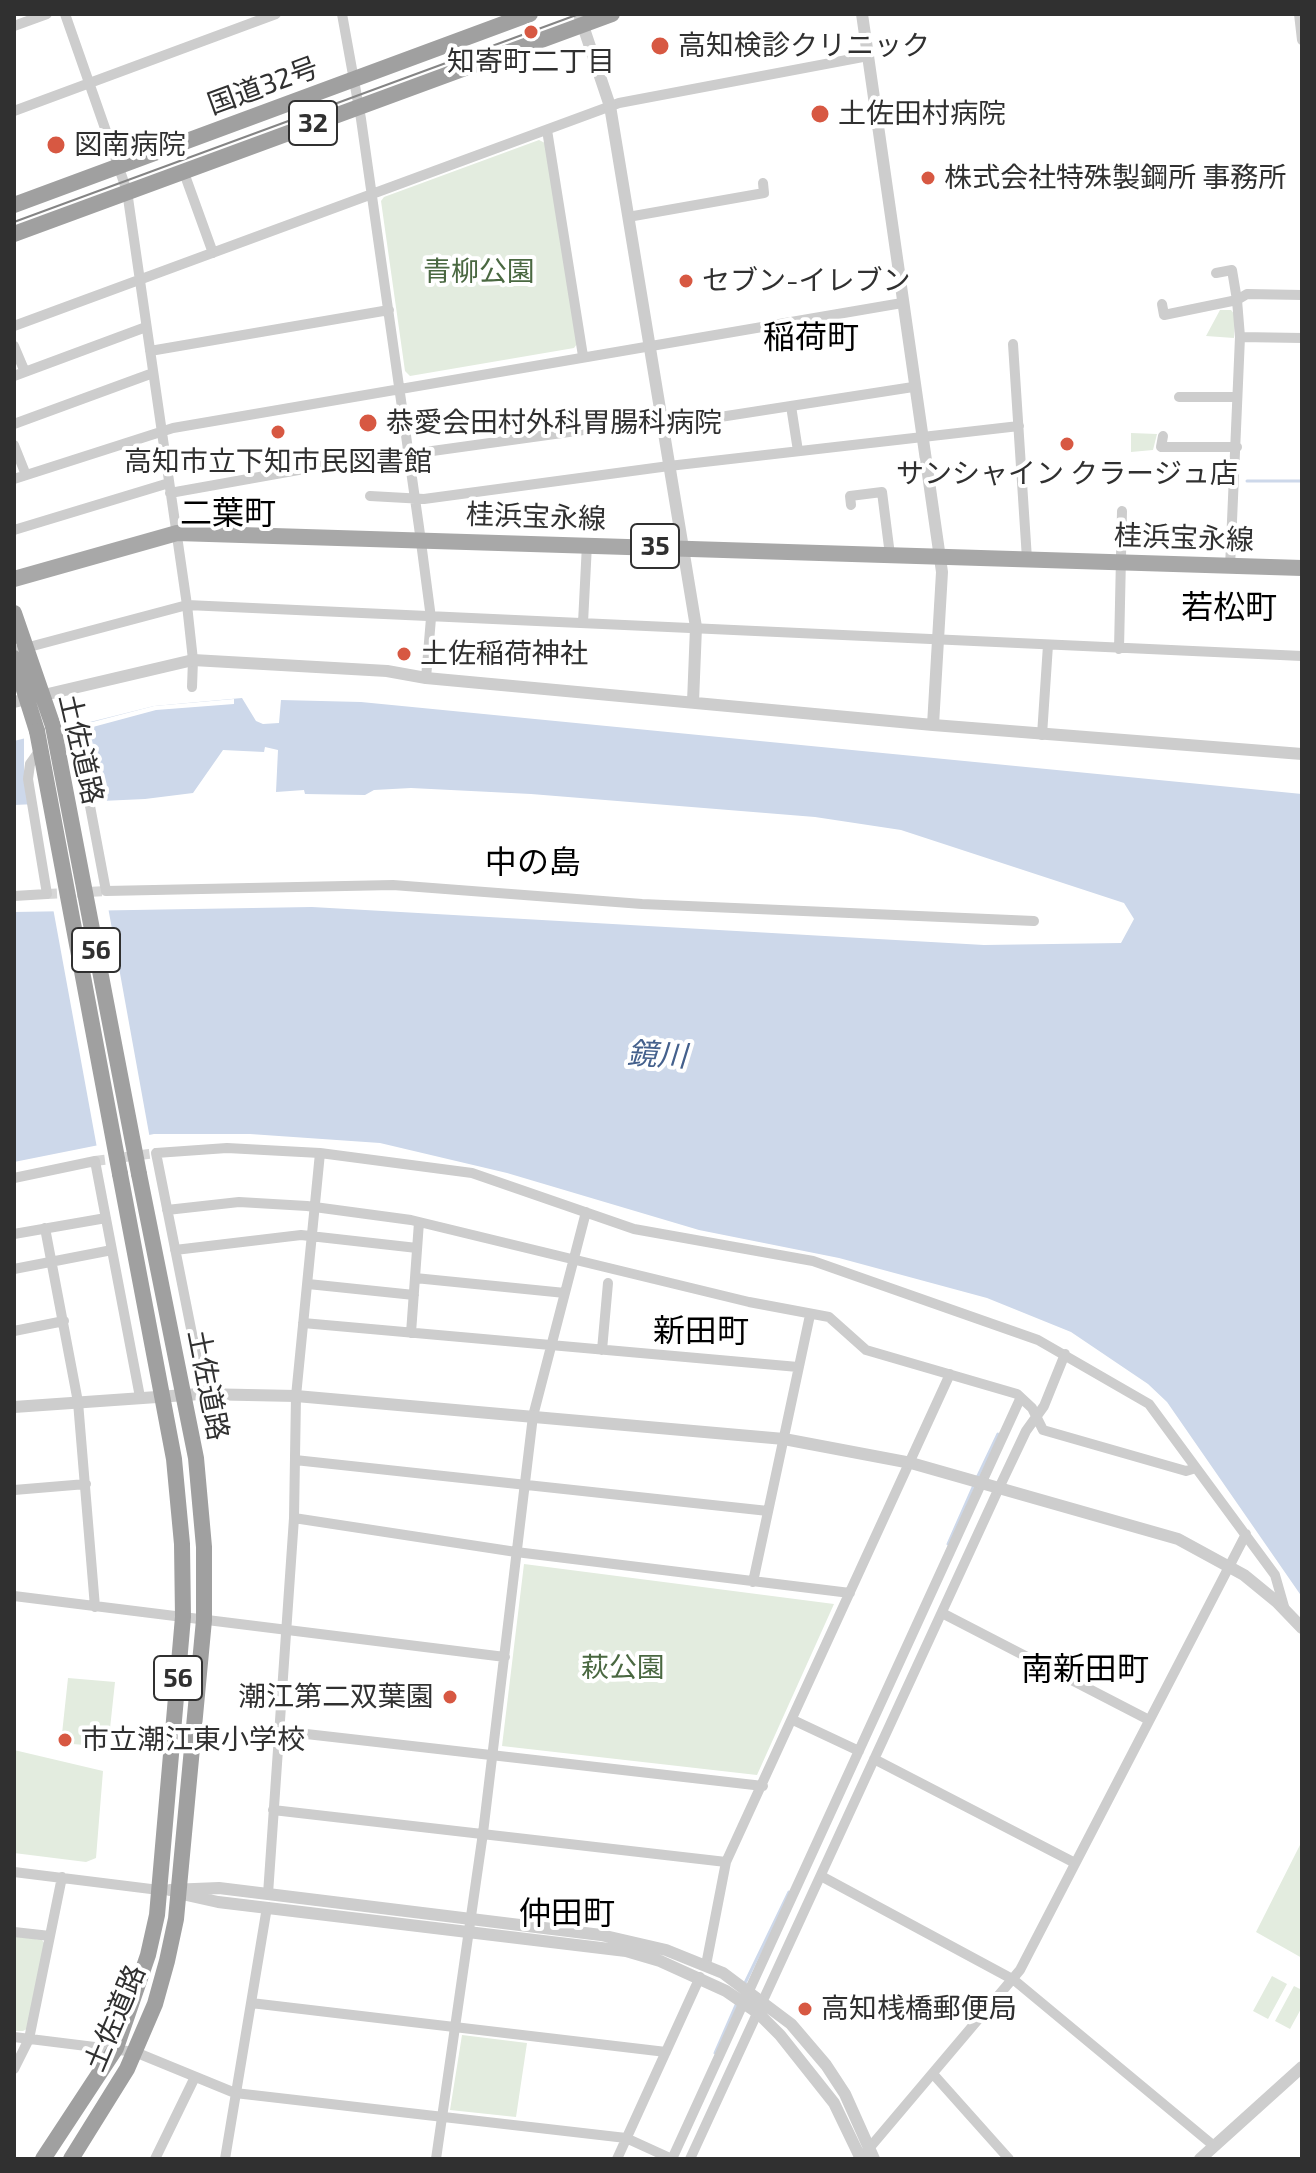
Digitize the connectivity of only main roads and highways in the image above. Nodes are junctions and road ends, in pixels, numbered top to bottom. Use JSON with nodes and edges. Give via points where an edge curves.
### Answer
{"nodes":[{"id":1,"x":530,"y":14,"type":"edge"},
{"id":2,"x":612,"y":14,"type":"edge"},
{"id":3,"x":581,"y":19,"type":"edge"},
{"id":4,"x":14,"y":205,"type":"edge"},
{"id":5,"x":14,"y":234,"type":"edge"},
{"id":6,"x":1302,"y":568,"type":"edge"},
{"id":7,"x":14,"y":579,"type":"edge"},
{"id":8,"x":14,"y":614,"type":"edge"},
{"id":9,"x":18,"y":652,"type":"edge"},
{"id":10,"x":28,"y":700,"type":"edge"},
{"id":11,"x":48,"y":729,"type":"junction"},
{"id":12,"x":43,"y":2159,"type":"edge"},
{"id":13,"x":71,"y":2159,"type":"edge"}],
"edges":[{"from":1,"to":4,"type":"highway","name":"国道32号","number":"32"},
{"from":2,"to":3,"type":"highway","name":"国道32号","number":"32"},
{"from":3,"to":5,"type":"highway","name":"国道32号","number":"32"},
{"from":6,"to":7,"type":"main road","name":"桂浜宝永線","number":"35","via":[[177,533]]},
{"from":8,"to":9,"type":"highway","name":"土佐道路","number":"56"},
{"from":9,"to":10,"type":"highway","name":"土佐道路","number":"56"},
{"from":10,"to":11,"type":"highway","name":"土佐道路","number":"56"},
{"from":11,"to":12,"type":"highway","name":"土佐道路","number":"56","bridge":true,"via":[[40,750],[174,1459],[183,1617],[159,1890],[148,1955],[116,2048]]},
{"from":11,"to":13,"type":"highway","name":"土佐道路","number":"56","bridge":true,"via":[[185,1395],[204,1547],[204,1620],[179,1891],[167,1961],[135,2052]]}]}
